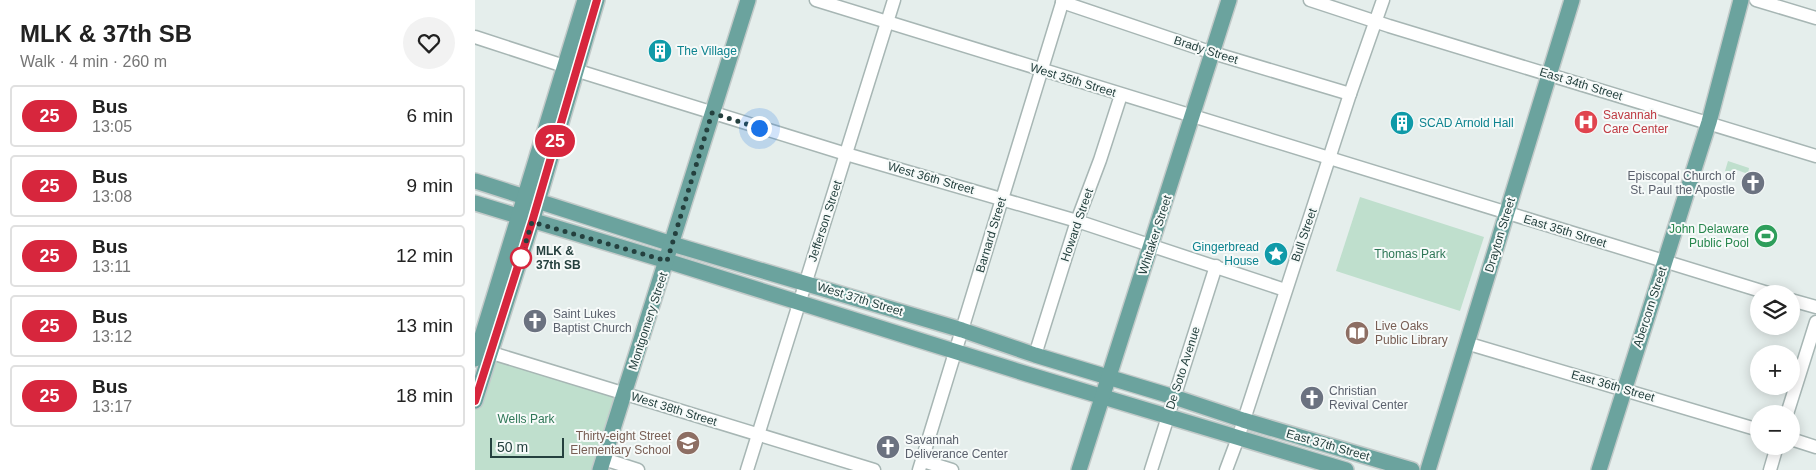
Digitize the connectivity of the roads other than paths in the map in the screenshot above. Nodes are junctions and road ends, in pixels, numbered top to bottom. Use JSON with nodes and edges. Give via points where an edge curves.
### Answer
{"nodes":[{"id":1,"x":585,"y":0,"type":"edge"},
{"id":2,"x":597,"y":0,"type":"edge"},
{"id":3,"x":748,"y":0,"type":"edge"},
{"id":4,"x":816,"y":0,"type":"edge"},
{"id":5,"x":894,"y":0,"type":"edge"},
{"id":6,"x":1229,"y":0,"type":"edge"},
{"id":7,"x":1310,"y":0,"type":"edge"},
{"id":8,"x":1383,"y":0,"type":"edge"},
{"id":9,"x":1573,"y":0,"type":"edge"},
{"id":10,"x":1741,"y":0,"type":"edge"},
{"id":11,"x":1756,"y":0,"type":"edge"},
{"id":12,"x":1063,"y":1,"type":"edge"},
{"id":13,"x":1816,"y":18,"type":"edge"},
{"id":14,"x":1375,"y":21,"type":"junction"},
{"id":15,"x":887,"y":22,"type":"junction"},
{"id":16,"x":475,"y":37,"type":"edge"},
{"id":17,"x":1213,"y":53,"type":"junction"},
{"id":18,"x":570,"y":68,"type":"junction"},
{"id":19,"x":1042,"y":71,"type":"junction"},
{"id":20,"x":1550,"y":74,"type":"junction"},
{"id":21,"x":1350,"y":94,"type":"junction"},
{"id":22,"x":1121,"y":95,"type":"junction"},
{"id":23,"x":712,"y":113,"type":"junction"},
{"id":24,"x":1192,"y":116,"type":"junction"},
{"id":25,"x":1709,"y":122,"type":"junction"},
{"id":26,"x":846,"y":154,"type":"junction"},
{"id":27,"x":1816,"y":156,"type":"edge"},
{"id":28,"x":1330,"y":158,"type":"junction"},
{"id":29,"x":475,"y":181,"type":"edge"},
{"id":30,"x":1002,"y":198,"type":"junction"},
{"id":31,"x":532,"y":199,"type":"junction"},
{"id":32,"x":475,"y":203,"type":"edge"},
{"id":33,"x":1507,"y":213,"type":"junction"},
{"id":34,"x":526,"y":220,"type":"junction"},
{"id":35,"x":1077,"y":221,"type":"junction"},
{"id":36,"x":672,"y":244,"type":"junction"},
{"id":37,"x":1151,"y":245,"type":"junction"},
{"id":38,"x":667,"y":261,"type":"junction"},
{"id":39,"x":1665,"y":261,"type":"junction"},
{"id":40,"x":1216,"y":266,"type":"junction"},
{"id":41,"x":805,"y":283,"type":"junction"},
{"id":42,"x":1750,"y":287,"type":"edge"},
{"id":43,"x":1285,"y":290,"type":"junction"},
{"id":44,"x":799,"y":302,"type":"junction"},
{"id":45,"x":1800,"y":303,"type":"edge"},
{"id":46,"x":1816,"y":307,"type":"edge"},
{"id":47,"x":1816,"y":322,"type":"edge"},
{"id":48,"x":962,"y":330,"type":"junction"},
{"id":49,"x":1466,"y":343,"type":"junction"},
{"id":50,"x":480,"y":352,"type":"edge"},
{"id":51,"x":956,"y":352,"type":"junction"},
{"id":52,"x":1035,"y":355,"type":"junction"},
{"id":53,"x":1110,"y":377,"type":"junction"},
{"id":54,"x":1625,"y":389,"type":"junction"},
{"id":55,"x":625,"y":393,"type":"junction"},
{"id":56,"x":1103,"y":397,"type":"junction"},
{"id":57,"x":1174,"y":397,"type":"junction"},
{"id":58,"x":475,"y":401,"type":"edge"},
{"id":59,"x":1790,"y":405,"type":"edge"},
{"id":60,"x":1168,"y":415,"type":"junction"},
{"id":61,"x":1243,"y":420,"type":"junction"},
{"id":62,"x":1750,"y":427,"type":"edge"},
{"id":63,"x":758,"y":435,"type":"junction"},
{"id":64,"x":1237,"y":438,"type":"junction"},
{"id":65,"x":1800,"y":442,"type":"edge"},
{"id":66,"x":1816,"y":447,"type":"edge"},
{"id":67,"x":1774,"y":455,"type":"edge"},
{"id":68,"x":602,"y":465,"type":"edge"},
{"id":69,"x":921,"y":465,"type":"edge"},
{"id":70,"x":638,"y":470,"type":"edge"},
{"id":71,"x":747,"y":470,"type":"edge"},
{"id":72,"x":874,"y":470,"type":"edge"},
{"id":73,"x":952,"y":470,"type":"edge"},
{"id":74,"x":1079,"y":470,"type":"edge"},
{"id":75,"x":1151,"y":470,"type":"edge"},
{"id":76,"x":1226,"y":470,"type":"edge"},
{"id":77,"x":1345,"y":470,"type":"edge"},
{"id":78,"x":1412,"y":470,"type":"edge"},
{"id":79,"x":1428,"y":470,"type":"edge"},
{"id":80,"x":1599,"y":470,"type":"edge"},
{"id":81,"x":1770,"y":470,"type":"edge"}],
"edges":[{"from":1,"to":18,"type":"main road"},
{"from":2,"to":18,"type":"main road"},
{"from":3,"to":23,"type":"main road","name":"Montgomery Street"},
{"from":4,"to":15,"type":"street","name":"West 35th Street"},
{"from":5,"to":15,"type":"street","name":"Jefferson Street"},
{"from":6,"to":17,"type":"main road","name":"Whitaker Street"},
{"from":7,"to":14,"type":"street","name":"East 34th Street"},
{"from":8,"to":14,"type":"street","name":"Bull Street"},
{"from":9,"to":20,"type":"main road","name":"Drayton Street"},
{"from":10,"to":25,"type":"main road","name":"Abercorn Street"},
{"from":11,"to":13,"type":"street"},
{"from":12,"to":17,"type":"street","name":"Brady Street"},
{"from":12,"to":19,"type":"street","name":"Barnard Street"},
{"from":14,"to":20,"type":"street","name":"East 34th Street"},
{"from":14,"to":21,"type":"street","name":"Bull Street"},
{"from":15,"to":19,"type":"street","name":"West 35th Street"},
{"from":15,"to":26,"type":"street","name":"Jefferson Street"},
{"from":16,"to":18,"type":"street","name":"West 36th Street"},
{"from":17,"to":21,"type":"street","name":"Brady Street"},
{"from":17,"to":24,"type":"main road","name":"Whitaker Street"},
{"from":18,"to":23,"type":"street","name":"West 36th Street"},
{"from":18,"to":31,"type":"main road"},
{"from":19,"to":22,"type":"street","name":"West 35th Street"},
{"from":19,"to":30,"type":"street","name":"Barnard Street"},
{"from":20,"to":25,"type":"street","name":"East 34th Street"},
{"from":20,"to":33,"type":"main road","name":"Drayton Street"},
{"from":21,"to":28,"type":"street","name":"Bull Street"},
{"from":22,"to":24,"type":"street","name":"West 35th Street"},
{"from":22,"to":35,"type":"street","name":"Howard Street"},
{"from":23,"to":26,"type":"street","name":"West 36th Street"},
{"from":23,"to":36,"type":"main road","name":"Montgomery Street"},
{"from":24,"to":28,"type":"street","name":"West 35th Street"},
{"from":24,"to":37,"type":"main road","name":"Whitaker Street"},
{"from":25,"to":27,"type":"street","name":"East 34th Street"},
{"from":25,"to":39,"type":"main road","name":"Abercorn Street"},
{"from":26,"to":30,"type":"street","name":"West 36th Street"},
{"from":26,"to":41,"type":"street","name":"Jefferson Street"},
{"from":28,"to":33,"type":"street","name":"East 35th Street"},
{"from":28,"to":43,"type":"street","name":"Bull Street"},
{"from":29,"to":31,"type":"main road","name":"West 37th Street"},
{"from":30,"to":35,"type":"street","name":"West 36th Street"},
{"from":30,"to":48,"type":"street","name":"Barnard Street"},
{"from":31,"to":34,"type":"main road"},
{"from":31,"to":36,"type":"main road","name":"West 37th Street"},
{"from":32,"to":34,"type":"main road","name":"West 37th Street"},
{"from":33,"to":39,"type":"street","name":"East 35th Street"},
{"from":33,"to":49,"type":"main road","name":"Drayton Street"},
{"from":34,"to":38,"type":"main road","name":"West 37th Street"},
{"from":34,"to":50,"type":"main road"},
{"from":35,"to":37,"type":"street","name":"West 36th Street"},
{"from":35,"to":52,"type":"street","name":"Howard Street"},
{"from":36,"to":38,"type":"main road","name":"Montgomery Street"},
{"from":36,"to":41,"type":"main road","name":"West 37th Street"},
{"from":37,"to":40,"type":"street","name":"West 36th Street"},
{"from":37,"to":53,"type":"main road","name":"Whitaker Street"},
{"from":38,"to":44,"type":"main road","name":"West 37th Street"},
{"from":38,"to":55,"type":"main road","name":"Montgomery Street"},
{"from":39,"to":42,"type":"street","name":"East 35th Street"},
{"from":39,"to":54,"type":"main road","name":"Abercorn Street"},
{"from":40,"to":43,"type":"street","name":"West 36th Street"},
{"from":40,"to":57,"type":"street","name":"De Soto Avenue"},
{"from":41,"to":44,"type":"street","name":"Jefferson Street"},
{"from":41,"to":48,"type":"main road","name":"West 37th Street"},
{"from":43,"to":61,"type":"street","name":"Bull Street"},
{"from":44,"to":51,"type":"main road","name":"West 37th Street"},
{"from":44,"to":63,"type":"street","name":"Jefferson Street"},
{"from":45,"to":46,"type":"street"},
{"from":47,"to":59,"type":"street"},
{"from":48,"to":51,"type":"street","name":"Barnard Street"},
{"from":48,"to":52,"type":"main road","name":"West 37th Street"},
{"from":49,"to":54,"type":"street","name":"East 36th Street"},
{"from":49,"to":79,"type":"main road","name":"Drayton Street"},
{"from":50,"to":55,"type":"street","name":"West 38th Street"},
{"from":50,"to":58,"type":"main road"},
{"from":51,"to":56,"type":"main road","name":"West 37th Street"},
{"from":51,"to":69,"type":"street","name":"Barnard Street"},
{"from":52,"to":53,"type":"main road","name":"West 37th Street"},
{"from":53,"to":56,"type":"main road","name":"Whitaker Street"},
{"from":53,"to":57,"type":"main road","name":"West 37th Street"},
{"from":54,"to":62,"type":"street","name":"East 36th Street"},
{"from":54,"to":80,"type":"main road","name":"Abercorn Street"},
{"from":55,"to":63,"type":"street","name":"West 38th Street"},
{"from":55,"to":68,"type":"main road","name":"Montgomery Street"},
{"from":56,"to":60,"type":"main road","name":"West 37th Street"},
{"from":56,"to":74,"type":"main road","name":"Whitaker Street"},
{"from":57,"to":60,"type":"street","name":"De Soto Avenue"},
{"from":57,"to":61,"type":"main road","name":"West 37th Street"},
{"from":60,"to":64,"type":"main road","name":"West 37th Street"},
{"from":60,"to":75,"type":"street","name":"De Soto Avenue"},
{"from":61,"to":64,"type":"street","name":"Bull Street"},
{"from":61,"to":78,"type":"main road","name":"East 37th Street"},
{"from":63,"to":71,"type":"street","name":"Jefferson Street"},
{"from":63,"to":72,"type":"street","name":"West 38th Street"},
{"from":64,"to":76,"type":"street","name":"Bull Street"},
{"from":64,"to":77,"type":"main road","name":"East 37th Street"},
{"from":65,"to":66,"type":"street"},
{"from":67,"to":81,"type":"street"},
{"from":68,"to":70,"type":"street"},
{"from":69,"to":73,"type":"street"}]}
